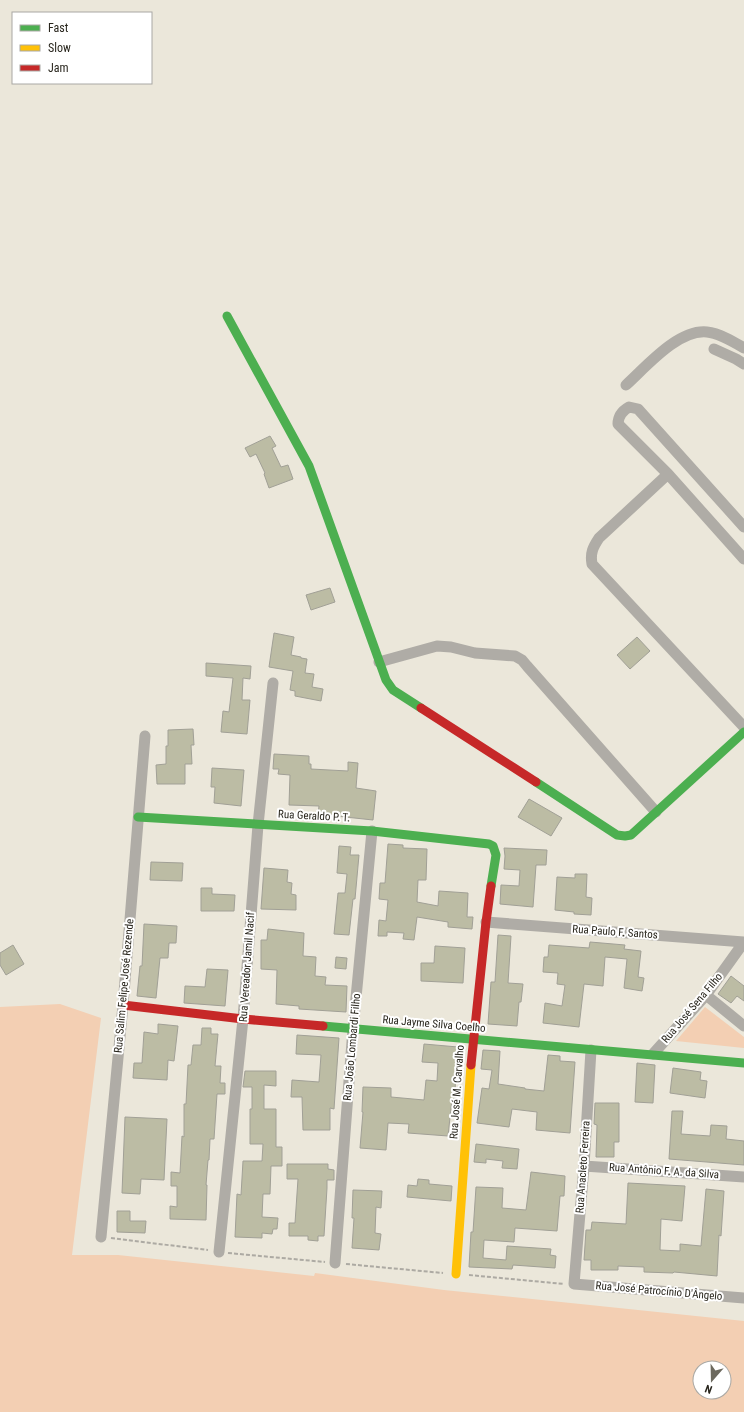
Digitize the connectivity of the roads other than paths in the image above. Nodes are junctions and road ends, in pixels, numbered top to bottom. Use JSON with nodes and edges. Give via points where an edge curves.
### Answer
{"nodes":[{"id":1,"x":227,"y":316,"type":"dead end"},
{"id":2,"x":744,"y":348,"type":"edge"},
{"id":3,"x":714,"y":350,"type":"dead end"},
{"id":4,"x":744,"y":364,"type":"edge"},
{"id":5,"x":626,"y":385,"type":"dead end"},
{"id":6,"x":668,"y":474,"type":"junction"},
{"id":7,"x":744,"y":527,"type":"edge"},
{"id":8,"x":744,"y":559,"type":"edge"},
{"id":9,"x":379,"y":662,"type":"junction"},
{"id":10,"x":273,"y":683,"type":"dead end"},
{"id":11,"x":744,"y":727,"type":"edge"},
{"id":12,"x":744,"y":732,"type":"edge"},
{"id":13,"x":145,"y":736,"type":"dead end"},
{"id":14,"x":656,"y":812,"type":"junction"},
{"id":15,"x":138,"y":817,"type":"junction"},
{"id":16,"x":258,"y":825,"type":"junction"},
{"id":17,"x":372,"y":831,"type":"junction"},
{"id":18,"x":489,"y":844,"type":"joint"},
{"id":19,"x":486,"y":922,"type":"junction"},
{"id":20,"x":744,"y":942,"type":"edge"},
{"id":21,"x":706,"y":995,"type":"junction"},
{"id":22,"x":123,"y":1004,"type":"junction"},
{"id":23,"x":243,"y":1019,"type":"junction"},
{"id":24,"x":744,"y":1026,"type":"edge"},
{"id":25,"x":353,"y":1029,"type":"junction"},
{"id":26,"x":473,"y":1039,"type":"junction"},
{"id":27,"x":591,"y":1050,"type":"junction"},
{"id":28,"x":653,"y":1054,"type":"junction"},
{"id":29,"x":744,"y":1063,"type":"edge"},
{"id":30,"x":584,"y":1166,"type":"junction"},
{"id":31,"x":744,"y":1177,"type":"edge"},
{"id":32,"x":101,"y":1237,"type":"dead end"},
{"id":33,"x":219,"y":1252,"type":"dead end"},
{"id":34,"x":335,"y":1263,"type":"dead end"},
{"id":35,"x":456,"y":1274,"type":"dead end"},
{"id":36,"x":574,"y":1284,"type":"joint"},
{"id":37,"x":744,"y":1298,"type":"edge"}],
"edges":[{"from":1,"to":9,"type":"street","via":[[309,466]]},
{"from":2,"to":5,"type":"street","via":[[707,332],[689,334],[672,344]]},
{"from":3,"to":4,"type":"street"},
{"from":6,"to":7,"type":"street","via":[[618,424],[620,413],[624,409],[638,409]]},
{"from":6,"to":8,"type":"street"},
{"from":6,"to":11,"type":"street","via":[[599,538],[592,548],[592,564]]},
{"from":9,"to":14,"type":"street","via":[[386,680],[394,690],[617,835],[631,835]]},
{"from":9,"to":14,"type":"street","via":[[437,646],[475,653],[515,656],[522,660]]},
{"from":10,"to":16,"type":"street","name":"Rua Vereador Jamil Nacif"},
{"from":12,"to":14,"type":"street"},
{"from":13,"to":15,"type":"street","name":"Rua Salim Felipe José Rezende"},
{"from":15,"to":16,"type":"street","name":"Rua Geraldo P. T."},
{"from":15,"to":22,"type":"street","name":"Rua Salim Felipe José Rezende"},
{"from":16,"to":17,"type":"street","name":"Rua Geraldo P. T."},
{"from":16,"to":23,"type":"street","name":"Rua Vereador Jamil Nacif"},
{"from":17,"to":18,"type":"street","name":"Rua Geraldo P. T."},
{"from":17,"to":25,"type":"street","name":"Rua João Lombardi Filho"},
{"from":18,"to":19,"type":"street","name":"Rua José M. Carvalho","via":[[493,846],[496,855]]},
{"from":19,"to":20,"type":"street","name":"Rua Paulo F. Santos"},
{"from":19,"to":26,"type":"street","name":"Rua José M. Carvalho"},
{"from":20,"to":21,"type":"street","name":"Rua José Sena Filho"},
{"from":21,"to":24,"type":"street"},
{"from":21,"to":28,"type":"street","name":"Rua José Sena Filho"},
{"from":22,"to":23,"type":"street","name":"Rua Jayme Silva Coelho"},
{"from":22,"to":32,"type":"street","name":"Rua Salim Felipe José Rezende"},
{"from":23,"to":25,"type":"street","name":"Rua Jayme Silva Coelho"},
{"from":23,"to":33,"type":"street","name":"Rua Vereador Jamil Nacif"},
{"from":25,"to":26,"type":"street","name":"Rua Jayme Silva Coelho"},
{"from":25,"to":34,"type":"street","name":"Rua João Lombardi Filho"},
{"from":26,"to":27,"type":"street","name":"Rua Jayme Silva Coelho"},
{"from":26,"to":35,"type":"street","name":"Rua José M. Carvalho"},
{"from":27,"to":28,"type":"street","name":"Rua Jayme Silva Coelho"},
{"from":27,"to":30,"type":"street","name":"Rua Anacleto Ferreira"},
{"from":28,"to":29,"type":"street","name":"Rua Jayme Silva Coelho"},
{"from":30,"to":31,"type":"street","name":"Rua Antônio F. A. da Silva"},
{"from":30,"to":36,"type":"street","name":"Rua Anacleto Ferreira"},
{"from":36,"to":37,"type":"street","name":"Rua José Patrocínio D'Ângelo"}]}
